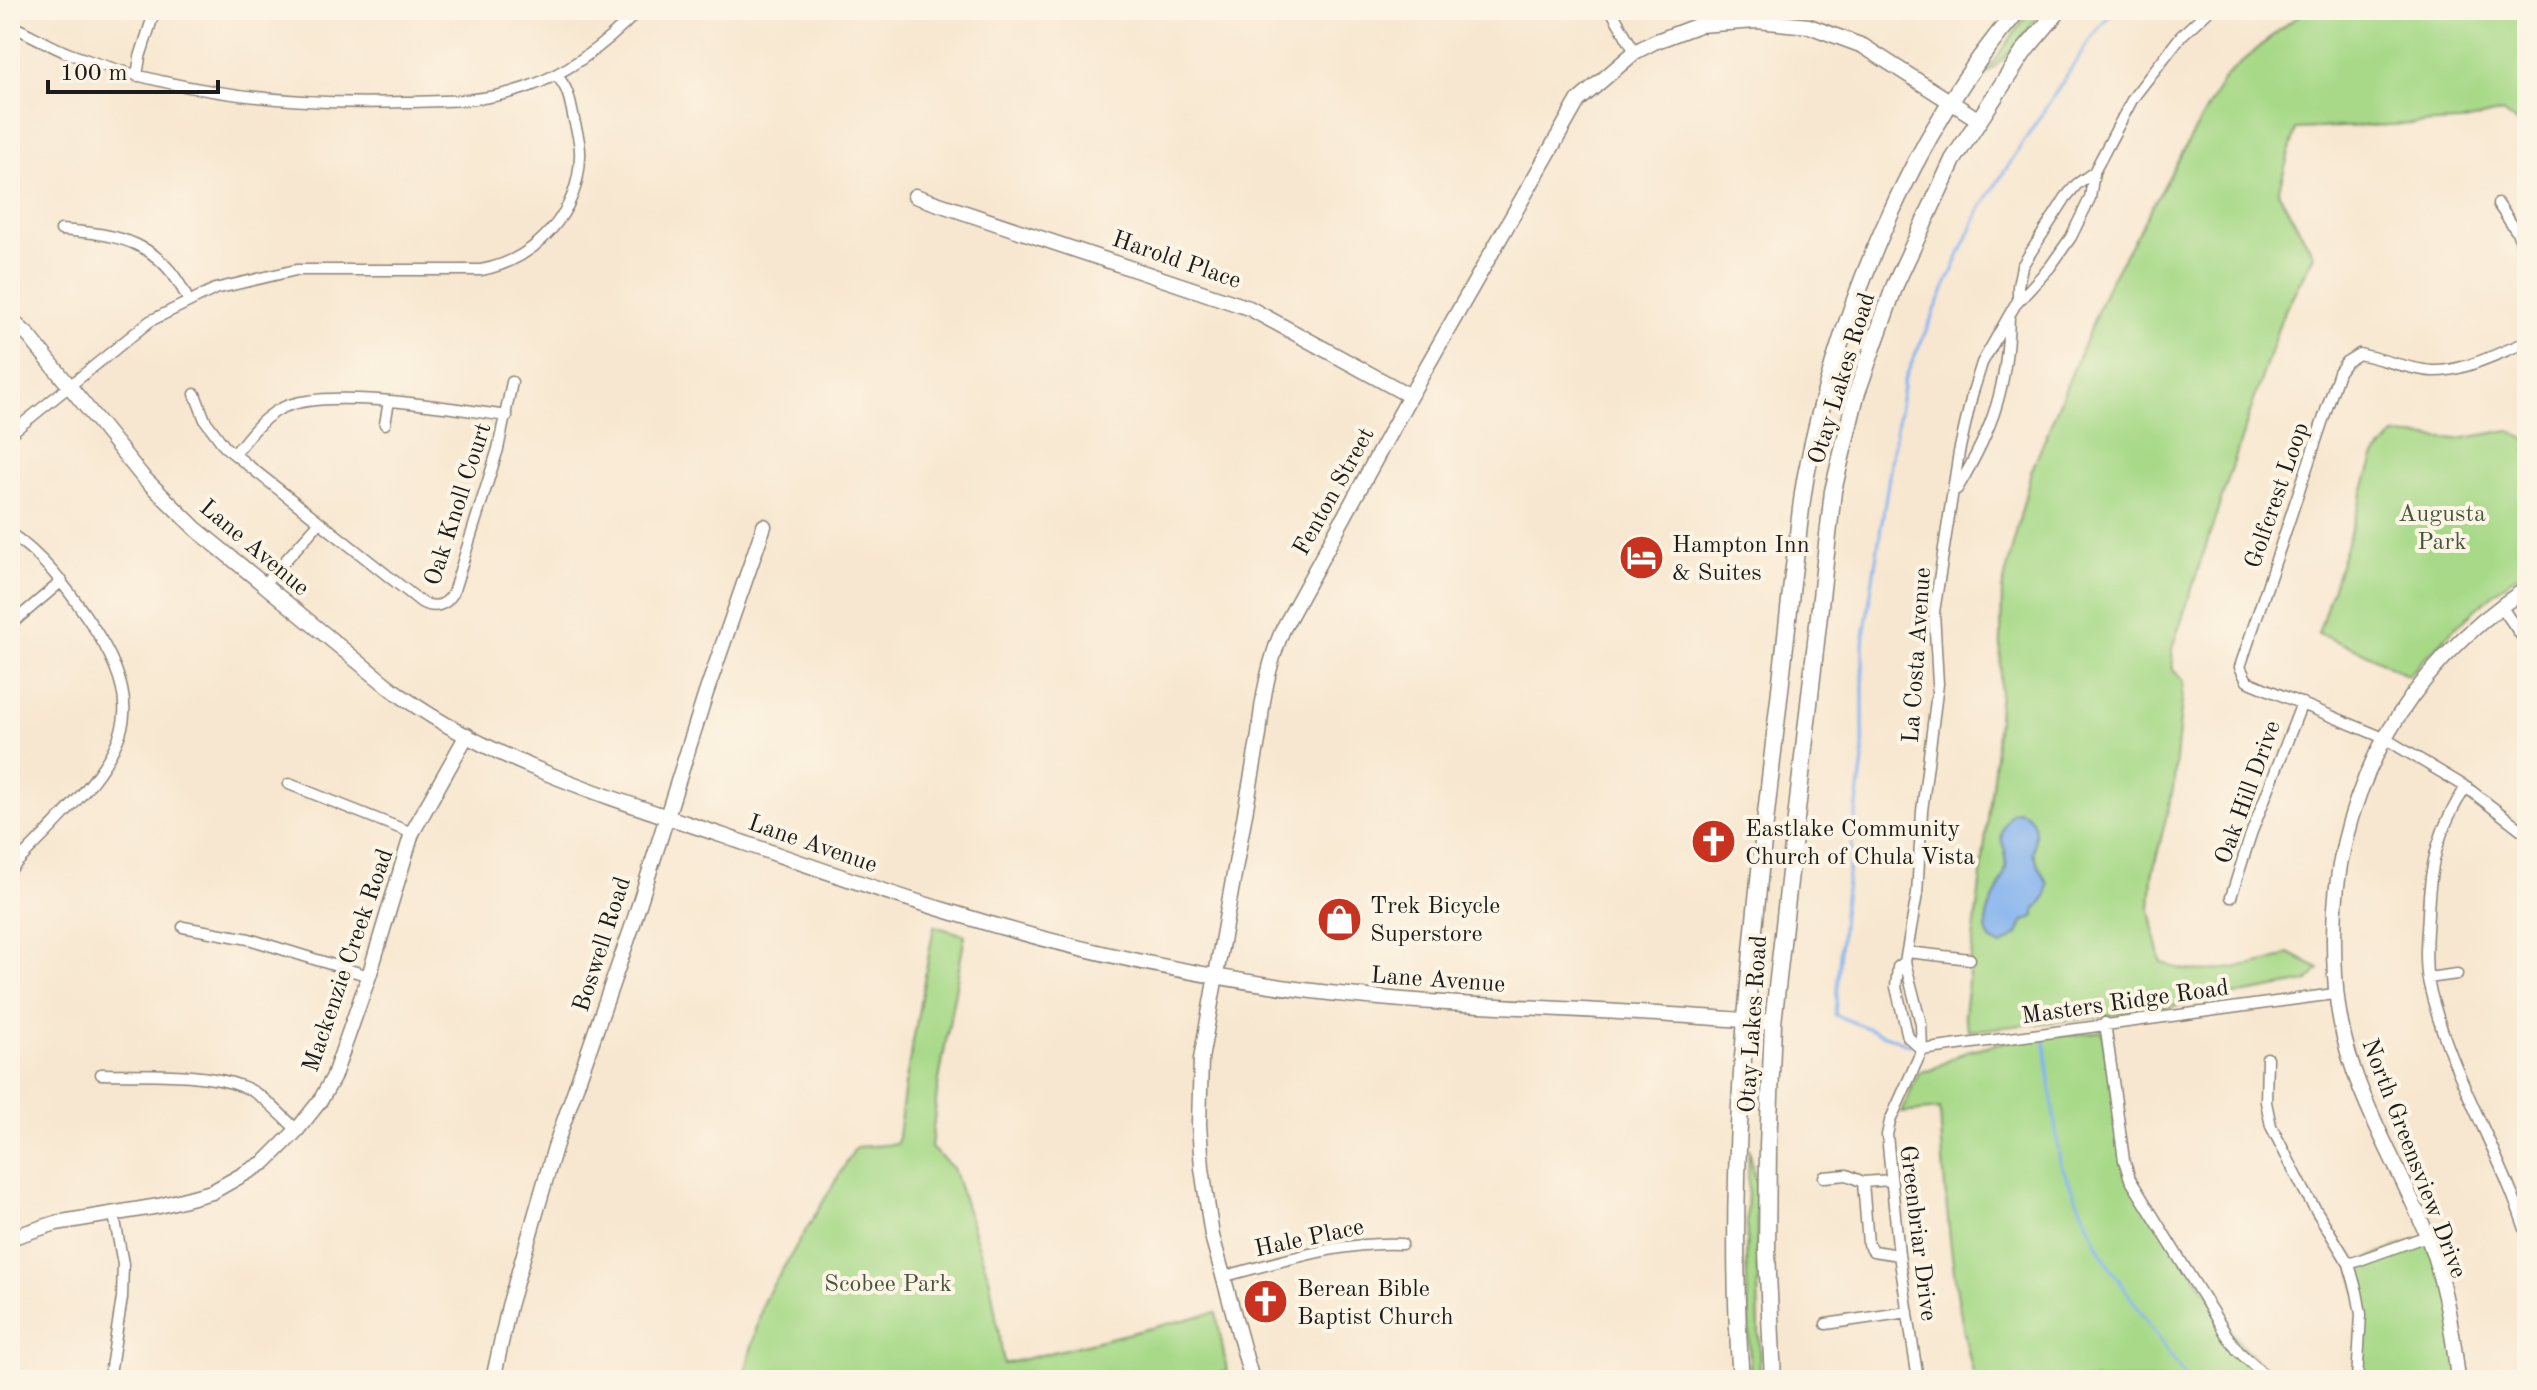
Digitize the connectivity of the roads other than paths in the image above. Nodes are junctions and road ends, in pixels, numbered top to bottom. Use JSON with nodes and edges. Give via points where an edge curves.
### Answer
{"nodes":[{"id":1,"x":155,"y":10,"type":"edge"},
{"id":2,"x":639,"y":10,"type":"edge"},
{"id":3,"x":1611,"y":10,"type":"edge"},
{"id":4,"x":2018,"y":10,"type":"edge"},
{"id":5,"x":2059,"y":10,"type":"edge"},
{"id":6,"x":2209,"y":10,"type":"edge"},
{"id":7,"x":10,"y":25,"type":"edge"},
{"id":8,"x":1635,"y":52,"type":"junction"},
{"id":9,"x":556,"y":75,"type":"junction"},
{"id":10,"x":137,"y":76,"type":"junction"},
{"id":11,"x":1951,"y":101,"type":"junction"},
{"id":12,"x":1979,"y":120,"type":"junction"},
{"id":13,"x":2094,"y":172,"type":"junction"},
{"id":14,"x":915,"y":196,"type":"dead end"},
{"id":15,"x":2498,"y":204,"type":"dead end"},
{"id":16,"x":61,"y":230,"type":"dead end"},
{"id":17,"x":2527,"y":256,"type":"edge"},
{"id":18,"x":188,"y":300,"type":"junction"},
{"id":19,"x":2018,"y":300,"type":"junction"},
{"id":20,"x":2009,"y":315,"type":"junction"},
{"id":21,"x":10,"y":319,"type":"edge"},
{"id":22,"x":2527,"y":342,"type":"edge"},
{"id":23,"x":512,"y":382,"type":"dead end"},
{"id":24,"x":69,"y":387,"type":"junction"},
{"id":25,"x":195,"y":394,"type":"dead end"},
{"id":26,"x":1410,"y":396,"type":"junction"},
{"id":27,"x":389,"y":401,"type":"junction"},
{"id":28,"x":507,"y":416,"type":"junction"},
{"id":29,"x":385,"y":424,"type":"dead end"},
{"id":30,"x":10,"y":434,"type":"edge"},
{"id":31,"x":234,"y":454,"type":"junction"},
{"id":32,"x":1953,"y":494,"type":"junction"},
{"id":33,"x":320,"y":522,"type":"junction"},
{"id":34,"x":764,"y":526,"type":"dead end"},
{"id":35,"x":10,"y":533,"type":"edge"},
{"id":36,"x":62,"y":581,"type":"junction"},
{"id":37,"x":264,"y":584,"type":"junction"},
{"id":38,"x":2527,"y":588,"type":"edge"},
{"id":39,"x":2501,"y":606,"type":"junction"},
{"id":40,"x":10,"y":625,"type":"edge"},
{"id":41,"x":2527,"y":644,"type":"edge"},
{"id":42,"x":2302,"y":703,"type":"junction"},
{"id":43,"x":467,"y":735,"type":"junction"},
{"id":44,"x":2384,"y":738,"type":"junction"},
{"id":45,"x":289,"y":784,"type":"dead end"},
{"id":46,"x":2466,"y":787,"type":"junction"},
{"id":47,"x":666,"y":816,"type":"junction"},
{"id":48,"x":412,"y":833,"type":"junction"},
{"id":49,"x":2527,"y":834,"type":"edge"},
{"id":50,"x":10,"y":870,"type":"edge"},
{"id":51,"x":2231,"y":897,"type":"dead end"},
{"id":52,"x":183,"y":927,"type":"dead end"},
{"id":53,"x":1906,"y":957,"type":"junction"},
{"id":54,"x":1970,"y":959,"type":"dead end"},
{"id":55,"x":1215,"y":974,"type":"junction"},
{"id":56,"x":2457,"y":974,"type":"dead end"},
{"id":57,"x":369,"y":976,"type":"junction"},
{"id":58,"x":2428,"y":978,"type":"junction"},
{"id":59,"x":2334,"y":994,"type":"junction"},
{"id":60,"x":1744,"y":1020,"type":"junction"},
{"id":61,"x":1773,"y":1023,"type":"junction"},
{"id":62,"x":2105,"y":1023,"type":"junction"},
{"id":63,"x":1922,"y":1050,"type":"junction"},
{"id":64,"x":2267,"y":1058,"type":"dead end"},
{"id":65,"x":101,"y":1074,"type":"dead end"},
{"id":66,"x":297,"y":1130,"type":"junction"},
{"id":67,"x":1824,"y":1177,"type":"dead end"},
{"id":68,"x":1891,"y":1180,"type":"junction"},
{"id":69,"x":1863,"y":1182,"type":"junction"},
{"id":70,"x":114,"y":1215,"type":"junction"},
{"id":71,"x":2527,"y":1235,"type":"edge"},
{"id":72,"x":2427,"y":1236,"type":"junction"},
{"id":73,"x":10,"y":1238,"type":"edge"},
{"id":74,"x":1402,"y":1244,"type":"dead end"},
{"id":75,"x":1899,"y":1255,"type":"junction"},
{"id":76,"x":2349,"y":1264,"type":"junction"},
{"id":77,"x":1225,"y":1276,"type":"junction"},
{"id":78,"x":1908,"y":1312,"type":"junction"},
{"id":79,"x":1826,"y":1324,"type":"dead end"},
{"id":80,"x":109,"y":1380,"type":"edge"},
{"id":81,"x":493,"y":1380,"type":"edge"},
{"id":82,"x":1252,"y":1380,"type":"edge"},
{"id":83,"x":1741,"y":1380,"type":"edge"},
{"id":84,"x":1773,"y":1380,"type":"edge"},
{"id":85,"x":1918,"y":1380,"type":"edge"},
{"id":86,"x":2270,"y":1380,"type":"edge"},
{"id":87,"x":2357,"y":1380,"type":"edge"},
{"id":88,"x":2458,"y":1380,"type":"edge"}],
"edges":[{"from":1,"to":10,"type":"street"},
{"from":2,"to":9,"type":"street"},
{"from":3,"to":8,"type":"street"},
{"from":4,"to":11,"type":"main road","name":"Otay Lakes Road"},
{"from":5,"to":12,"type":"main road","name":"Otay Lakes Road"},
{"from":6,"to":13,"type":"street","name":"La Costa Avenue","via":[[2181,36],[2133,98]]},
{"from":7,"to":10,"type":"street","via":[[68,53]]},
{"from":8,"to":11,"type":"street","name":"Fenton Street","via":[[1699,25],[1791,23],[1863,46]]},
{"from":8,"to":26,"type":"street","name":"Fenton Street","via":[[1578,101]]},
{"from":9,"to":10,"type":"street","via":[[523,89],[471,100],[369,103],[237,97]]},
{"from":9,"to":18,"type":"street","via":[[567,86],[579,141],[578,175],[560,219],[519,257],[468,271],[286,271]]},
{"from":11,"to":12,"type":"street","name":"Fenton Street"},
{"from":11,"to":60,"type":"main road","name":"Otay Lakes Road","via":[[1903,188],[1861,282],[1830,375],[1806,477]]},
{"from":12,"to":61,"type":"main road","name":"Otay Lakes Road","via":[[1953,160],[1895,285],[1856,395],[1833,491]]},
{"from":13,"to":19,"type":"street","name":"La Costa Avenue","via":[[2090,198],[2071,237]]},
{"from":13,"to":19,"type":"street","name":"La Costa Avenue","via":[[2066,197],[2022,266]]},
{"from":14,"to":26,"type":"street","name":"Harold Place","via":[[1249,308]]},
{"from":15,"to":17,"type":"street"},
{"from":16,"to":18,"type":"street","via":[[137,243],[168,267]]},
{"from":18,"to":24,"type":"street","via":[[150,321]]},
{"from":19,"to":20,"type":"street","name":"La Costa Avenue"},
{"from":20,"to":32,"type":"street","name":"La Costa Avenue","via":[[1982,363]]},
{"from":20,"to":32,"type":"street","name":"La Costa Avenue","via":[[1999,402],[1981,447]]},
{"from":21,"to":24,"type":"street","name":"Lane Avenue"},
{"from":22,"to":42,"type":"street","name":"Golfcrest Loop","via":[[2449,370],[2359,354],[2339,372],[2240,667],[2247,681]]},
{"from":23,"to":28,"type":"street","name":"Oak Knoll Court"},
{"from":24,"to":30,"type":"street"},
{"from":24,"to":37,"type":"street","name":"Lane Avenue","via":[[142,476]]},
{"from":25,"to":31,"type":"street","via":[[211,430]]},
{"from":26,"to":55,"type":"street","name":"Fenton Street","via":[[1273,652]]},
{"from":27,"to":28,"type":"street"},
{"from":27,"to":29,"type":"street"},
{"from":27,"to":31,"type":"street","via":[[297,402],[266,417]]},
{"from":28,"to":33,"type":"street","name":"Oak Knoll Court","via":[[453,593],[444,604],[425,605]]},
{"from":31,"to":33,"type":"street"},
{"from":32,"to":53,"type":"street","name":"La Costa Avenue","via":[[1934,612],[1938,684]]},
{"from":33,"to":37,"type":"street"},
{"from":34,"to":47,"type":"street","name":"Boswell Road"},
{"from":35,"to":36,"type":"street"},
{"from":36,"to":40,"type":"street"},
{"from":36,"to":50,"type":"street","via":[[94,628],[120,681],[123,726],[99,774]]},
{"from":37,"to":43,"type":"street","name":"Lane Avenue","via":[[417,708]]},
{"from":38,"to":39,"type":"street","name":"North Greensview Drive"},
{"from":39,"to":41,"type":"street"},
{"from":39,"to":44,"type":"street","name":"North Greensview Drive","via":[[2427,677]]},
{"from":42,"to":44,"type":"street","name":"Golfcrest Loop"},
{"from":42,"to":51,"type":"street","name":"Oak Hill Drive"},
{"from":43,"to":47,"type":"street","name":"Lane Avenue","via":[[593,791]]},
{"from":43,"to":48,"type":"street","name":"Mackenzie Creek Road"},
{"from":44,"to":46,"type":"street","name":"Golfcrest Loop"},
{"from":44,"to":59,"type":"street","name":"North Greensview Drive","via":[[2357,795],[2338,869]]},
{"from":45,"to":48,"type":"street"},
{"from":46,"to":49,"type":"street","name":"Golfcrest Loop"},
{"from":46,"to":58,"type":"street","via":[[2441,833],[2429,875]]},
{"from":47,"to":55,"type":"street","name":"Lane Avenue","via":[[1017,932]]},
{"from":47,"to":81,"type":"street","name":"Boswell Road","via":[[555,1147]]},
{"from":48,"to":57,"type":"street","name":"Mackenzie Creek Road"},
{"from":52,"to":57,"type":"street","via":[[249,939]]},
{"from":53,"to":54,"type":"street"},
{"from":53,"to":63,"type":"street","name":"La Costa Avenue"},
{"from":55,"to":60,"type":"street","name":"Lane Avenue","via":[[1400,1000]]},
{"from":55,"to":77,"type":"street","name":"Fenton Street","via":[[1201,1059],[1199,1124],[1212,1236]]},
{"from":56,"to":58,"type":"street"},
{"from":57,"to":66,"type":"street","name":"Mackenzie Creek Road","via":[[333,1078]]},
{"from":58,"to":71,"type":"street","via":[[2444,1037]]},
{"from":59,"to":62,"type":"street","name":"Masters Ridge Road"},
{"from":59,"to":72,"type":"street","name":"North Greensview Drive","via":[[2354,1071]]},
{"from":60,"to":61,"type":"street","name":"Lane Avenue"},
{"from":60,"to":83,"type":"main road","name":"Otay Lakes Road","via":[[1736,1254]]},
{"from":61,"to":84,"type":"main road","name":"Otay Lakes Road","via":[[1767,1222]]},
{"from":62,"to":63,"type":"street","name":"Masters Ridge Road"},
{"from":62,"to":86,"type":"street","via":[[2130,1179],[2226,1334]]},
{"from":63,"to":68,"type":"street","name":"Greenbriar Drive","via":[[1890,1121]]},
{"from":64,"to":76,"type":"street","via":[[2271,1126]]},
{"from":65,"to":66,"type":"street","via":[[206,1078],[243,1087]]},
{"from":66,"to":70,"type":"street","name":"Mackenzie Creek Road","via":[[265,1162],[212,1192]]},
{"from":67,"to":69,"type":"street","via":[[1847,1175]]},
{"from":68,"to":69,"type":"street"},
{"from":68,"to":75,"type":"street","name":"Greenbriar Drive"},
{"from":69,"to":75,"type":"street","via":[[1868,1244],[1873,1251]]},
{"from":70,"to":73,"type":"street","name":"Mackenzie Creek Road","via":[[56,1223]]},
{"from":70,"to":80,"type":"street","via":[[123,1264],[122,1298]]},
{"from":72,"to":76,"type":"street"},
{"from":72,"to":88,"type":"street","name":"North Greensview Drive","via":[[2454,1337]]},
{"from":74,"to":77,"type":"street","name":"Hale Place","via":[[1341,1246]]},
{"from":75,"to":78,"type":"street","name":"Greenbriar Drive"},
{"from":76,"to":87,"type":"street","via":[[2361,1314]]},
{"from":77,"to":82,"type":"street","name":"Fenton Street"},
{"from":78,"to":79,"type":"street"},
{"from":78,"to":85,"type":"street","name":"Greenbriar Drive"}]}
